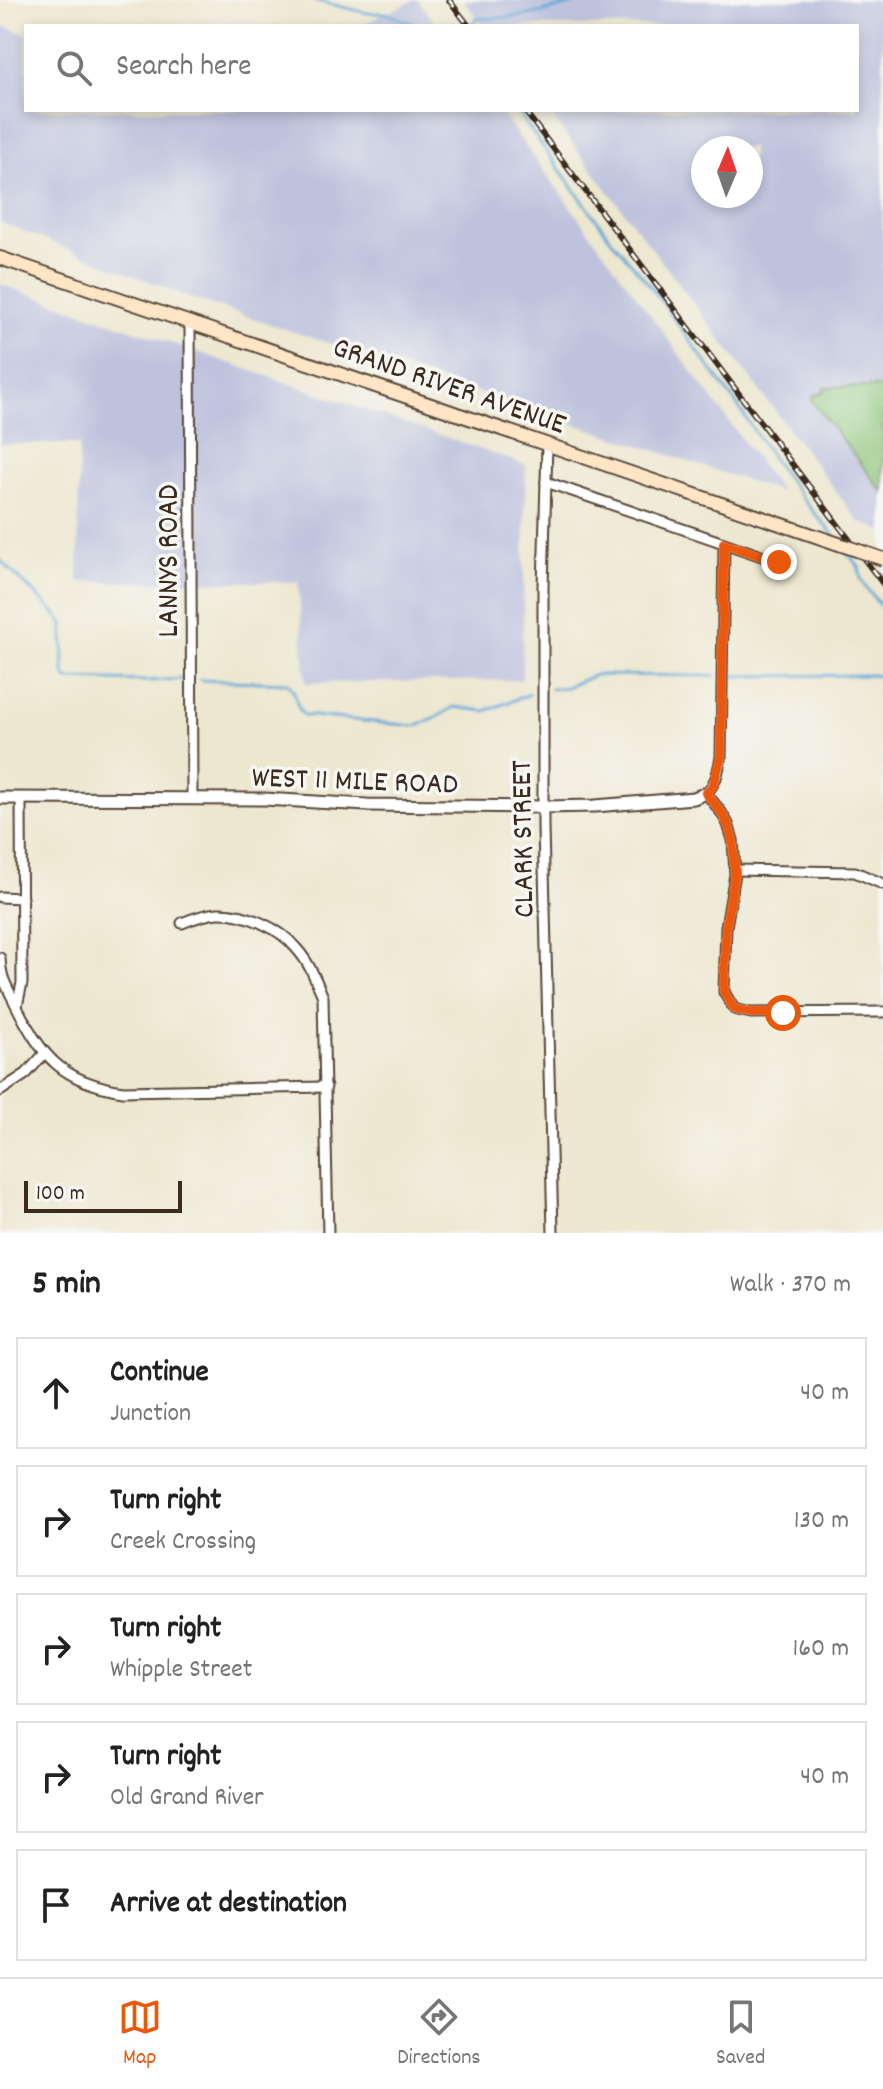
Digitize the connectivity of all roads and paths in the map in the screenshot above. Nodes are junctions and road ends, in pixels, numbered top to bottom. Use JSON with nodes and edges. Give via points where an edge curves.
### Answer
{"nodes":[{"id":1,"x":0,"y":258,"type":"edge"},
{"id":2,"x":190,"y":323,"type":"junction"},
{"id":3,"x":547,"y":445,"type":"junction"},
{"id":4,"x":546,"y":482,"type":"junction"},
{"id":5,"x":724,"y":543,"type":"junction"},
{"id":6,"x":883,"y":559,"type":"edge"},
{"id":7,"x":779,"y":562,"type":"dead end"},
{"id":8,"x":706,"y":793,"type":"junction"},
{"id":9,"x":0,"y":798,"type":"edge"},
{"id":10,"x":21,"y":798,"type":"junction"},
{"id":11,"x":192,"y":799,"type":"junction"},
{"id":12,"x":544,"y":807,"type":"junction"},
{"id":13,"x":735,"y":870,"type":"junction"},
{"id":14,"x":883,"y":884,"type":"edge"},
{"id":15,"x":0,"y":897,"type":"edge"},
{"id":16,"x":22,"y":898,"type":"junction"},
{"id":17,"x":182,"y":923,"type":"dead end"},
{"id":18,"x":0,"y":958,"type":"edge"},
{"id":19,"x":17,"y":1006,"type":"junction"},
{"id":20,"x":883,"y":1012,"type":"edge"},
{"id":21,"x":45,"y":1053,"type":"junction"},
{"id":22,"x":326,"y":1087,"type":"junction"},
{"id":23,"x":0,"y":1091,"type":"edge"},
{"id":24,"x":328,"y":1233,"type":"edge"},
{"id":25,"x":553,"y":1233,"type":"edge"}],
"edges":[{"from":1,"to":2,"type":"main road","name":"GRAND RIVER AVENUE"},
{"from":2,"to":3,"type":"main road","name":"GRAND RIVER AVENUE"},
{"from":2,"to":11,"type":"street","name":"LANNYS ROAD"},
{"from":3,"to":4,"type":"street","name":"CLARK STREET"},
{"from":3,"to":6,"type":"main road","name":"GRAND RIVER AVENUE","bridge":true},
{"from":4,"to":5,"type":"street"},
{"from":4,"to":12,"type":"street","name":"CLARK STREET"},
{"from":5,"to":7,"type":"street"},
{"from":5,"to":8,"type":"street","via":[[721,757]]},
{"from":8,"to":12,"type":"street","name":"WEST 11 MILE ROAD"},
{"from":8,"to":13,"type":"street","via":[[728,824]]},
{"from":9,"to":10,"type":"street","name":"WEST 11 MILE ROAD"},
{"from":10,"to":11,"type":"street","name":"WEST 11 MILE ROAD"},
{"from":10,"to":16,"type":"street"},
{"from":11,"to":12,"type":"street","name":"WEST 11 MILE ROAD"},
{"from":12,"to":25,"type":"street","name":"CLARK STREET"},
{"from":13,"to":14,"type":"street","via":[[855,872]]},
{"from":13,"to":20,"type":"street","via":[[724,992],[734,1009]]},
{"from":15,"to":16,"type":"street"},
{"from":16,"to":19,"type":"street"},
{"from":17,"to":22,"type":"street","via":[[222,913],[248,918],[295,945],[323,997]]},
{"from":18,"to":19,"type":"street","via":[[1,975]]},
{"from":19,"to":21,"type":"street"},
{"from":21,"to":22,"type":"street","via":[[81,1080],[123,1091]]},
{"from":21,"to":23,"type":"street"},
{"from":22,"to":24,"type":"street"}]}
